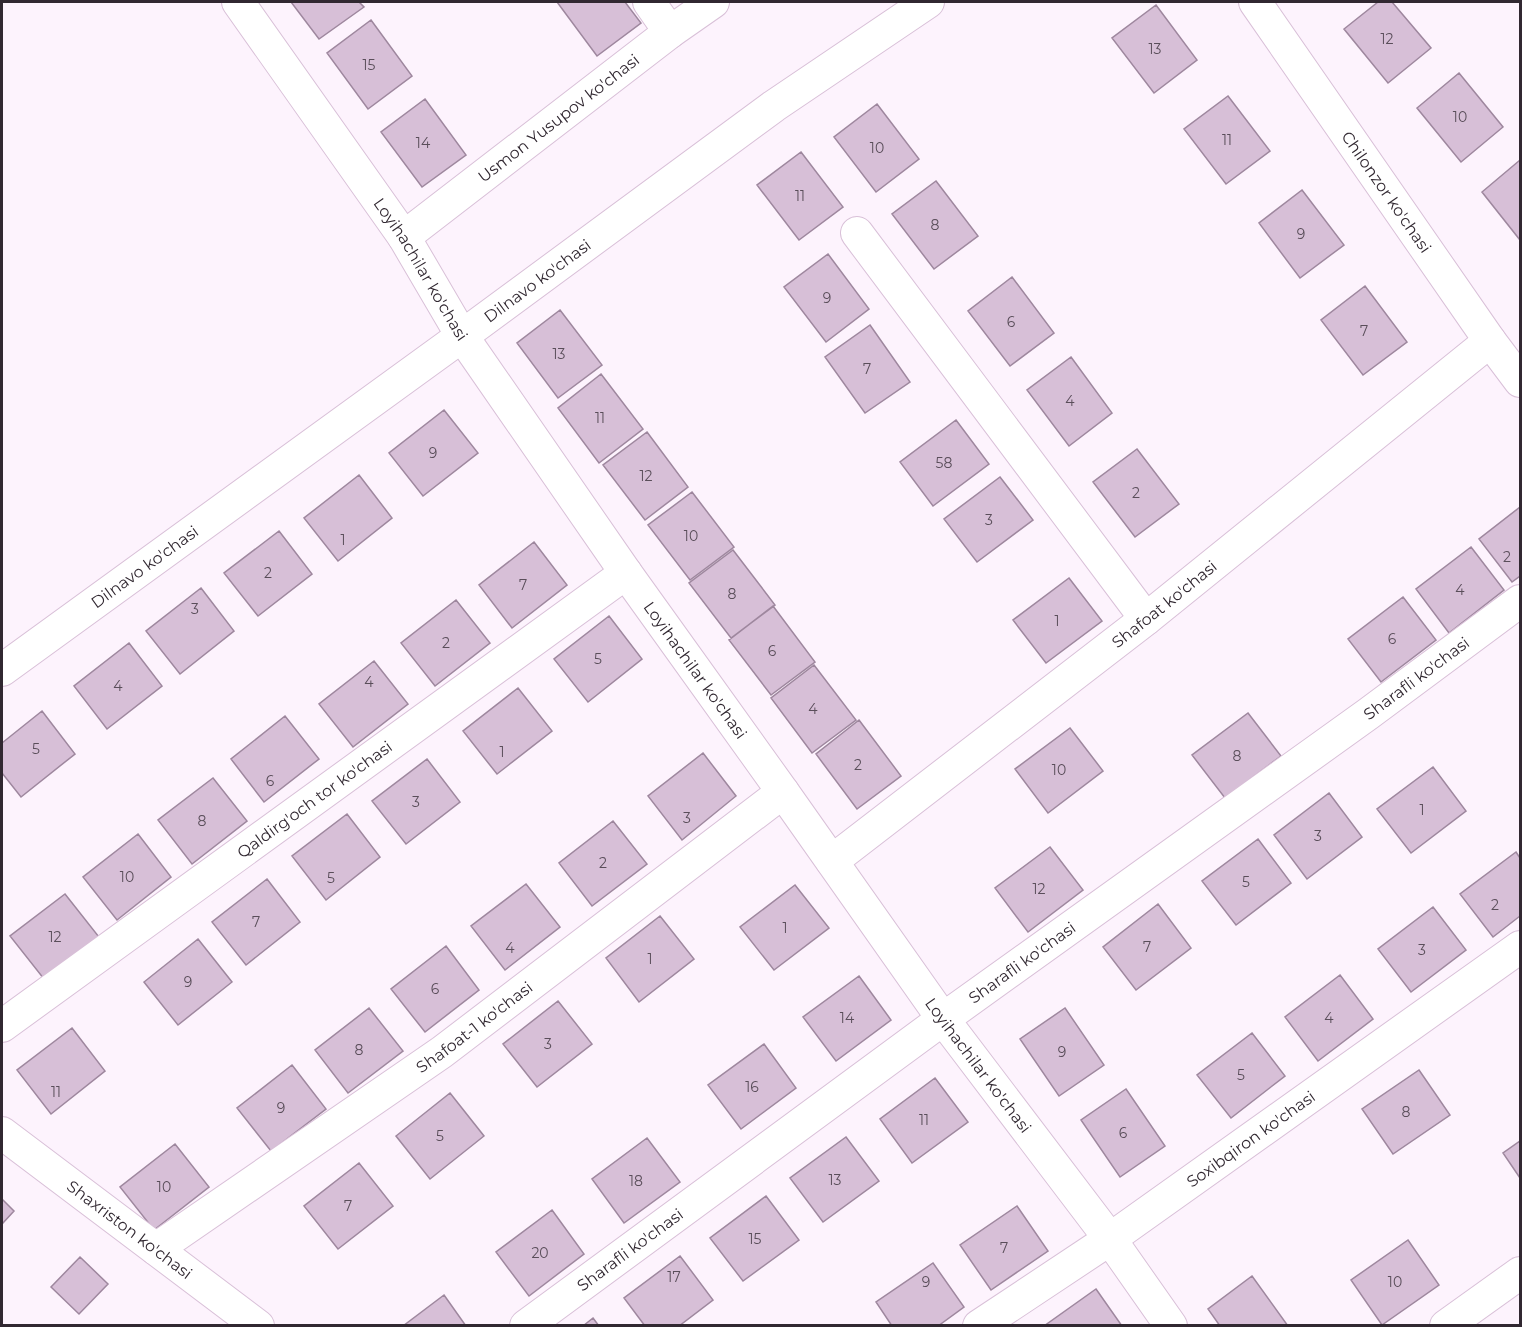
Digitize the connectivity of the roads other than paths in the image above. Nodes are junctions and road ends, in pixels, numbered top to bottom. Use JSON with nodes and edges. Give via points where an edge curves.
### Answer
{"nodes":[{"id":1,"x":238,"y":2,"type":"edge"},
{"id":2,"x":649,"y":2,"type":"edge"},
{"id":3,"x":713,"y":2,"type":"edge"},
{"id":4,"x":928,"y":2,"type":"edge"},
{"id":5,"x":1255,"y":2,"type":"edge"},
{"id":6,"x":670,"y":32,"type":"junction"},
{"id":7,"x":857,"y":233,"type":"dead end"},
{"id":8,"x":404,"y":237,"type":"junction"},
{"id":9,"x":462,"y":336,"type":"junction"},
{"id":10,"x":1490,"y":341,"type":"junction"},
{"id":11,"x":1521,"y":381,"type":"edge"},
{"id":12,"x":626,"y":573,"type":"junction"},
{"id":13,"x":1521,"y":601,"type":"edge"},
{"id":14,"x":1146,"y":619,"type":"junction"},
{"id":15,"x":2,"y":670,"type":"edge"},
{"id":16,"x":783,"y":792,"type":"junction"},
{"id":17,"x":832,"y":861,"type":"junction"},
{"id":18,"x":1521,"y":948,"type":"edge"},
{"id":19,"x":943,"y":1019,"type":"junction"},
{"id":20,"x":2,"y":1026,"type":"edge"},
{"id":21,"x":2,"y":1133,"type":"edge"},
{"id":22,"x":1110,"y":1239,"type":"junction"},
{"id":23,"x":156,"y":1250,"type":"junction"},
{"id":24,"x":1521,"y":1273,"type":"edge"},
{"id":25,"x":258,"y":1326,"type":"edge"},
{"id":26,"x":526,"y":1326,"type":"edge"},
{"id":27,"x":979,"y":1326,"type":"edge"},
{"id":28,"x":1171,"y":1326,"type":"edge"},
{"id":29,"x":1446,"y":1326,"type":"edge"}],
"edges":[{"from":1,"to":8,"type":"street","name":"Loyihachilar ko'chasi"},
{"from":2,"to":6,"type":"street"},
{"from":3,"to":6,"type":"street","name":"Usmon Yusupov ko'chasi"},
{"from":4,"to":9,"type":"street","name":"Dilnavo ko'chasi","via":[[774,106]]},
{"from":5,"to":10,"type":"street","name":"Chilonzor ko'chasi"},
{"from":6,"to":8,"type":"street","name":"Usmon Yusupov ko'chasi"},
{"from":7,"to":14,"type":"street"},
{"from":8,"to":9,"type":"street","name":"Loyihachilar ko'chasi"},
{"from":9,"to":12,"type":"street","name":"Loyihachilar ko'chasi"},
{"from":9,"to":15,"type":"street","name":"Dilnavo ko'chasi"},
{"from":10,"to":11,"type":"street","name":"Chilonzor ko'chasi"},
{"from":10,"to":14,"type":"street","name":"Shafoat ko'chasi"},
{"from":12,"to":16,"type":"street","name":"Loyihachilar ko'chasi"},
{"from":12,"to":20,"type":"street","name":"Qaldirg'och tor ko'chasi"},
{"from":13,"to":19,"type":"street","name":"Sharafli ko'chasi"},
{"from":14,"to":17,"type":"street","name":"Shafoat ko'chasi"},
{"from":16,"to":17,"type":"street","name":"Loyihachilar ko'chasi"},
{"from":16,"to":23,"type":"street","name":"Shafoat-1 ko'chasi","via":[[442,1052]]},
{"from":17,"to":19,"type":"street","name":"Loyihachilar ko'chasi"},
{"from":18,"to":22,"type":"street","name":"Soxibqiron ko'chasi"},
{"from":19,"to":22,"type":"street","name":"Loyihachilar ko'chasi"},
{"from":19,"to":26,"type":"street","name":"Sharafli ko'chasi"},
{"from":21,"to":23,"type":"street","name":"Shaxriston ko'chasi"},
{"from":22,"to":27,"type":"street","name":"Soxibqiron ko'chasi"},
{"from":22,"to":28,"type":"street","name":"Loyihachilar ko'chasi"},
{"from":23,"to":25,"type":"street","name":"Shaxriston ko'chasi"},
{"from":24,"to":29,"type":"street"}]}
